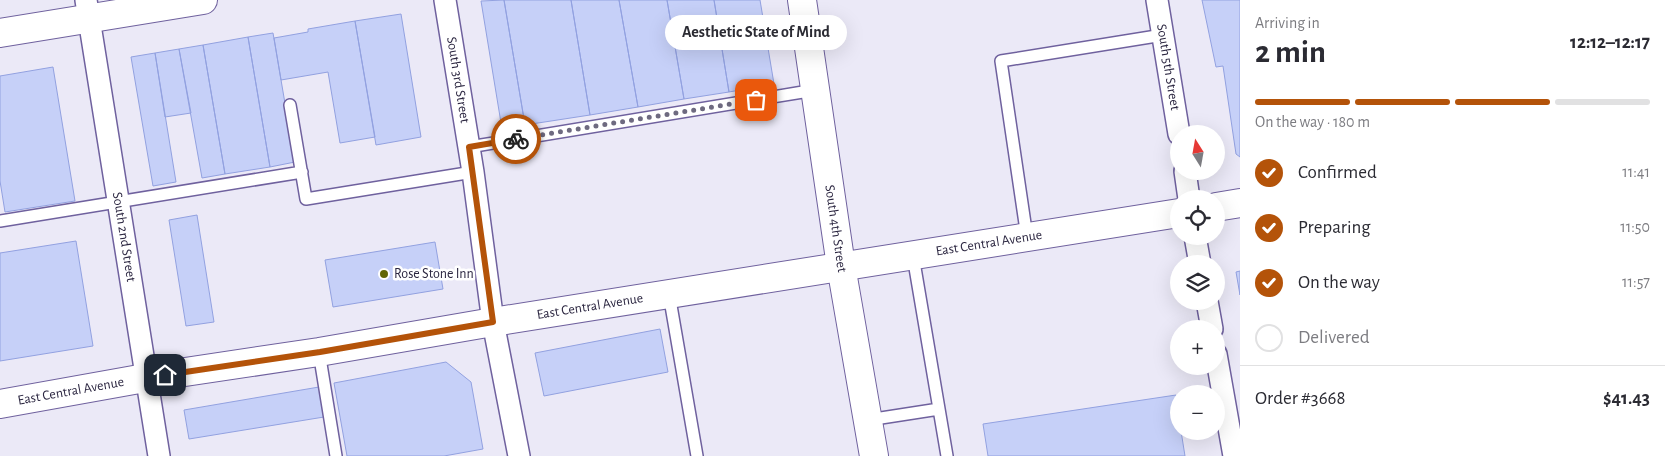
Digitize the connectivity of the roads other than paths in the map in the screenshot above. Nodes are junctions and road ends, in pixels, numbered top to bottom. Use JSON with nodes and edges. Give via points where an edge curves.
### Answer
{"nodes":[{"id":1,"x":203,"y":0,"type":"edge"},
{"id":2,"x":445,"y":0,"type":"edge"},
{"id":3,"x":802,"y":0,"type":"edge"},
{"id":4,"x":1157,"y":0,"type":"edge"},
{"id":5,"x":88,"y":9,"type":"edge"},
{"id":6,"x":0,"y":33,"type":"edge"},
{"id":7,"x":1163,"y":35,"type":"junction"},
{"id":8,"x":815,"y":90,"type":"junction"},
{"id":9,"x":290,"y":105,"type":"dead end"},
{"id":10,"x":1178,"y":125,"type":"edge"},
{"id":11,"x":469,"y":147,"type":"junction"},
{"id":12,"x":302,"y":172,"type":"junction"},
{"id":13,"x":473,"y":172,"type":"junction"},
{"id":14,"x":119,"y":202,"type":"junction"},
{"id":15,"x":1240,"y":203,"type":"edge"},
{"id":16,"x":1225,"y":206,"type":"edge"},
{"id":17,"x":1170,"y":214,"type":"edge"},
{"id":18,"x":0,"y":221,"type":"edge"},
{"id":19,"x":1027,"y":237,"type":"junction"},
{"id":20,"x":913,"y":255,"type":"junction"},
{"id":21,"x":842,"y":266,"type":"junction"},
{"id":22,"x":669,"y":294,"type":"junction"},
{"id":23,"x":493,"y":322,"type":"junction"},
{"id":24,"x":320,"y":352,"type":"junction"},
{"id":25,"x":1220,"y":375,"type":"edge"},
{"id":26,"x":145,"y":378,"type":"junction"},
{"id":27,"x":0,"y":404,"type":"edge"},
{"id":28,"x":939,"y":409,"type":"junction"},
{"id":29,"x":868,"y":420,"type":"junction"},
{"id":30,"x":159,"y":456,"type":"edge"},
{"id":31,"x":336,"y":456,"type":"edge"},
{"id":32,"x":519,"y":456,"type":"edge"},
{"id":33,"x":697,"y":456,"type":"edge"},
{"id":34,"x":874,"y":456,"type":"edge"},
{"id":35,"x":946,"y":456,"type":"edge"},
{"id":36,"x":1234,"y":456,"type":"edge"}],
"edges":[{"from":1,"to":5,"type":"street"},
{"from":2,"to":11,"type":"street","name":"South 3rd Street"},
{"from":3,"to":8,"type":"street","name":"South 4th Street"},
{"from":4,"to":7,"type":"street","name":"South 5th Street"},
{"from":5,"to":6,"type":"street"},
{"from":5,"to":14,"type":"street","name":"South 2nd Street"},
{"from":7,"to":10,"type":"street","name":"South 5th Street"},
{"from":7,"to":19,"type":"lane","via":[[1001,61]]},
{"from":8,"to":11,"type":"lane"},
{"from":8,"to":21,"type":"street","name":"South 4th Street"},
{"from":9,"to":12,"type":"lane"},
{"from":11,"to":13,"type":"street","name":"South 3rd Street"},
{"from":12,"to":13,"type":"lane","via":[[306,199]]},
{"from":12,"to":14,"type":"lane"},
{"from":13,"to":23,"type":"street","name":"South 3rd Street"},
{"from":14,"to":18,"type":"lane"},
{"from":14,"to":26,"type":"street","name":"South 2nd Street"},
{"from":15,"to":16,"type":"street"},
{"from":17,"to":19,"type":"street","name":"East Central Avenue"},
{"from":19,"to":20,"type":"street","name":"East Central Avenue"},
{"from":20,"to":21,"type":"street","name":"East Central Avenue"},
{"from":20,"to":28,"type":"lane"},
{"from":21,"to":22,"type":"street","name":"East Central Avenue"},
{"from":21,"to":29,"type":"street","name":"South 4th Street"},
{"from":22,"to":23,"type":"street","name":"East Central Avenue"},
{"from":22,"to":33,"type":"lane"},
{"from":23,"to":24,"type":"street","name":"East Central Avenue"},
{"from":23,"to":32,"type":"street","name":"South 3rd Street"},
{"from":24,"to":26,"type":"street","name":"East Central Avenue"},
{"from":24,"to":31,"type":"lane"},
{"from":25,"to":36,"type":"street"},
{"from":26,"to":27,"type":"street","name":"East Central Avenue"},
{"from":26,"to":30,"type":"street","name":"South 2nd Street"},
{"from":28,"to":29,"type":"lane"},
{"from":28,"to":35,"type":"lane"},
{"from":29,"to":34,"type":"street","name":"South 4th Street"}]}
